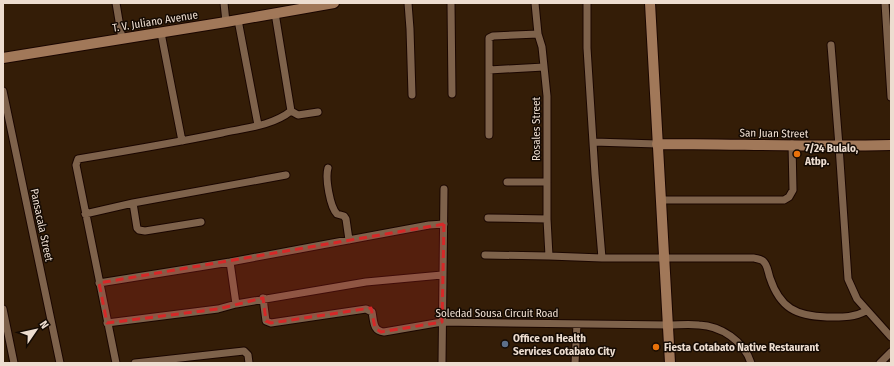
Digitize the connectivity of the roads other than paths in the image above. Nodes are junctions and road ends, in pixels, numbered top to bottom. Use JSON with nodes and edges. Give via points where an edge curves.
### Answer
{"nodes":[{"id":1,"x":116,"y":3,"type":"edge"},
{"id":2,"x":224,"y":3,"type":"edge"},
{"id":3,"x":334,"y":3,"type":"edge"},
{"id":4,"x":408,"y":3,"type":"edge"},
{"id":5,"x":451,"y":3,"type":"edge"},
{"id":6,"x":535,"y":3,"type":"edge"},
{"id":7,"x":586,"y":3,"type":"edge"},
{"id":8,"x":650,"y":3,"type":"edge"},
{"id":9,"x":885,"y":3,"type":"edge"},
{"id":10,"x":275,"y":13,"type":"junction"},
{"id":11,"x":238,"y":20,"type":"junction"},
{"id":12,"x":226,"y":22,"type":"junction"},
{"id":13,"x":161,"y":33,"type":"junction"},
{"id":14,"x":538,"y":34,"type":"junction"},
{"id":15,"x":122,"y":39,"type":"junction"},
{"id":16,"x":831,"y":45,"type":"dead end"},
{"id":17,"x":3,"y":58,"type":"edge"},
{"id":18,"x":544,"y":67,"type":"junction"},
{"id":19,"x":489,"y":70,"type":"junction"},
{"id":20,"x":3,"y":91,"type":"edge"},
{"id":21,"x":452,"y":94,"type":"dead end"},
{"id":22,"x":412,"y":95,"type":"dead end"},
{"id":23,"x":891,"y":97,"type":"edge"},
{"id":24,"x":291,"y":111,"type":"junction"},
{"id":25,"x":318,"y":112,"type":"dead end"},
{"id":26,"x":258,"y":125,"type":"junction"},
{"id":27,"x":489,"y":135,"type":"dead end"},
{"id":28,"x":182,"y":141,"type":"junction"},
{"id":29,"x":594,"y":142,"type":"junction"},
{"id":30,"x":657,"y":144,"type":"junction"},
{"id":31,"x":792,"y":144,"type":"junction"},
{"id":32,"x":891,"y":145,"type":"edge"},
{"id":33,"x":839,"y":146,"type":"junction"},
{"id":34,"x":328,"y":168,"type":"dead end"},
{"id":35,"x":286,"y":174,"type":"dead end"},
{"id":36,"x":507,"y":182,"type":"dead end"},
{"id":37,"x":547,"y":182,"type":"junction"},
{"id":38,"x":444,"y":189,"type":"dead end"},
{"id":39,"x":661,"y":200,"type":"junction"},
{"id":40,"x":133,"y":203,"type":"junction"},
{"id":41,"x":85,"y":214,"type":"junction"},
{"id":42,"x":488,"y":218,"type":"dead end"},
{"id":43,"x":547,"y":220,"type":"junction"},
{"id":44,"x":201,"y":222,"type":"dead end"},
{"id":45,"x":444,"y":224,"type":"junction"},
{"id":46,"x":349,"y":240,"type":"junction"},
{"id":47,"x":485,"y":255,"type":"dead end"},
{"id":48,"x":549,"y":256,"type":"junction"},
{"id":49,"x":602,"y":258,"type":"junction"},
{"id":50,"x":665,"y":258,"type":"junction"},
{"id":51,"x":230,"y":262,"type":"junction"},
{"id":52,"x":442,"y":275,"type":"junction"},
{"id":53,"x":99,"y":283,"type":"junction"},
{"id":54,"x":263,"y":298,"type":"junction"},
{"id":55,"x":236,"y":304,"type":"junction"},
{"id":56,"x":3,"y":309,"type":"edge"},
{"id":57,"x":866,"y":311,"type":"junction"},
{"id":58,"x":442,"y":322,"type":"junction"},
{"id":59,"x":107,"y":323,"type":"junction"},
{"id":60,"x":577,"y":324,"type":"junction"},
{"id":61,"x":668,"y":325,"type":"junction"},
{"id":62,"x":891,"y":337,"type":"edge"},
{"id":63,"x":891,"y":352,"type":"edge"},
{"id":64,"x":14,"y":363,"type":"edge"},
{"id":65,"x":60,"y":363,"type":"edge"},
{"id":66,"x":116,"y":363,"type":"edge"},
{"id":67,"x":135,"y":363,"type":"edge"},
{"id":68,"x":250,"y":363,"type":"edge"},
{"id":69,"x":442,"y":363,"type":"edge"},
{"id":70,"x":575,"y":363,"type":"edge"},
{"id":71,"x":670,"y":363,"type":"edge"},
{"id":72,"x":751,"y":363,"type":"edge"},
{"id":73,"x":880,"y":363,"type":"edge"}],
"edges":[{"from":1,"to":15,"type":"street"},
{"from":2,"to":12,"type":"street"},
{"from":3,"to":10,"type":"main road","name":"T. V. Juliano Avenue"},
{"from":4,"to":22,"type":"street"},
{"from":5,"to":21,"type":"street"},
{"from":6,"to":14,"type":"street","name":"Rosales Street"},
{"from":7,"to":29,"type":"street"},
{"from":8,"to":30,"type":"main road"},
{"from":9,"to":23,"type":"street"},
{"from":10,"to":11,"type":"main road","name":"T. V. Juliano Avenue"},
{"from":10,"to":24,"type":"street"},
{"from":11,"to":12,"type":"main road","name":"T. V. Juliano Avenue"},
{"from":11,"to":26,"type":"street"},
{"from":12,"to":13,"type":"main road","name":"T. V. Juliano Avenue"},
{"from":13,"to":15,"type":"main road","name":"T. V. Juliano Avenue"},
{"from":13,"to":28,"type":"street"},
{"from":14,"to":18,"type":"street","name":"Rosales Street"},
{"from":14,"to":19,"type":"street","via":[[489,38]]},
{"from":15,"to":17,"type":"main road","name":"T. V. Juliano Avenue"},
{"from":16,"to":33,"type":"street"},
{"from":18,"to":19,"type":"street"},
{"from":18,"to":37,"type":"street","name":"Rosales Street","via":[[547,96]]},
{"from":19,"to":27,"type":"street"},
{"from":20,"to":65,"type":"street","name":"Pansacala Street"},
{"from":24,"to":25,"type":"street","via":[[298,116]]},
{"from":24,"to":26,"type":"street","via":[[283,118]]},
{"from":26,"to":28,"type":"street"},
{"from":28,"to":41,"type":"street","via":[[78,159],[76,165]]},
{"from":29,"to":30,"type":"street"},
{"from":29,"to":49,"type":"street"},
{"from":30,"to":31,"type":"main road","name":"San Juan Street"},
{"from":30,"to":39,"type":"main road"},
{"from":31,"to":33,"type":"main road","name":"San Juan Street"},
{"from":31,"to":39,"type":"street","via":[[793,190],[784,200]]},
{"from":32,"to":33,"type":"main road","name":"San Juan Street"},
{"from":33,"to":57,"type":"street","via":[[848,279]]},
{"from":34,"to":46,"type":"street","via":[[328,184],[334,211],[346,219]]},
{"from":35,"to":40,"type":"street"},
{"from":36,"to":37,"type":"street"},
{"from":37,"to":43,"type":"street","name":"Rosales Street"},
{"from":38,"to":45,"type":"street"},
{"from":39,"to":50,"type":"main road"},
{"from":40,"to":41,"type":"street"},
{"from":40,"to":44,"type":"street","via":[[139,230]]},
{"from":41,"to":53,"type":"street"},
{"from":42,"to":43,"type":"street"},
{"from":43,"to":48,"type":"street","name":"Rosales Street"},
{"from":45,"to":46,"type":"street"},
{"from":45,"to":52,"type":"street"},
{"from":46,"to":51,"type":"street"},
{"from":47,"to":48,"type":"street"},
{"from":48,"to":49,"type":"street"},
{"from":49,"to":50,"type":"street"},
{"from":50,"to":57,"type":"street","via":[[754,258],[764,261],[782,301],[796,312],[815,316],[846,317]]},
{"from":50,"to":61,"type":"main road"},
{"from":51,"to":53,"type":"street"},
{"from":51,"to":55,"type":"street"},
{"from":52,"to":54,"type":"street","via":[[366,282]]},
{"from":52,"to":58,"type":"street"},
{"from":53,"to":59,"type":"street"},
{"from":54,"to":55,"type":"street"},
{"from":54,"to":58,"type":"street","name":"Soledad Sousa Circuit Road","via":[[266,321],[271,323],[366,309],[372,312],[375,328],[381,332]]},
{"from":55,"to":59,"type":"street","via":[[218,309]]},
{"from":56,"to":64,"type":"street"},
{"from":57,"to":62,"type":"street"},
{"from":58,"to":60,"type":"street","name":"Soledad Sousa Circuit Road"},
{"from":58,"to":69,"type":"street"},
{"from":59,"to":66,"type":"street"},
{"from":60,"to":61,"type":"street","name":"Soledad Sousa Circuit Road"},
{"from":60,"to":70,"type":"street"},
{"from":61,"to":71,"type":"main road"},
{"from":61,"to":72,"type":"street","name":"Soledad Sousa Circuit Road","via":[[710,326],[721,331],[735,339]]},
{"from":63,"to":73,"type":"street"},
{"from":67,"to":68,"type":"street","via":[[244,351]]}]}
